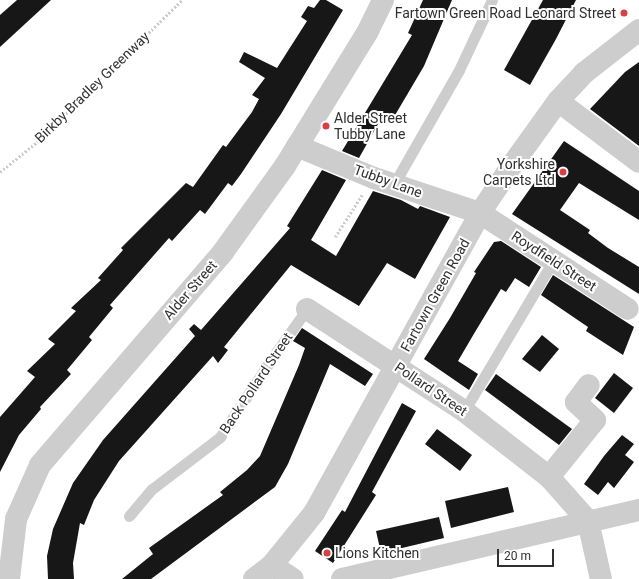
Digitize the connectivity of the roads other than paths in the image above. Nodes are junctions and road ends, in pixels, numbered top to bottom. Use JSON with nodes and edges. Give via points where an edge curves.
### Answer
{"nodes":[{"id":1,"x":382,"y":0,"type":"edge"},
{"id":2,"x":492,"y":0,"type":"edge"},
{"id":3,"x":639,"y":30,"type":"edge"},
{"id":4,"x":558,"y":101,"type":"junction"},
{"id":5,"x":297,"y":146,"type":"junction"},
{"id":6,"x":639,"y":162,"type":"edge"},
{"id":7,"x":384,"y":181,"type":"junction"},
{"id":8,"x":480,"y":213,"type":"junction"},
{"id":9,"x":553,"y":261,"type":"junction"},
{"id":10,"x":308,"y":309,"type":"joint"},
{"id":11,"x":628,"y":309,"type":"dead end"},
{"id":12,"x":396,"y":365,"type":"junction"},
{"id":13,"x":588,"y":385,"type":"dead end"},
{"id":14,"x":464,"y":411,"type":"junction"},
{"id":15,"x":549,"y":478,"type":"junction"},
{"id":16,"x":639,"y":510,"type":"edge"},
{"id":17,"x":129,"y":516,"type":"dead end"},
{"id":18,"x":588,"y":521,"type":"junction"},
{"id":19,"x":272,"y":565,"type":"junction"},
{"id":20,"x":9,"y":579,"type":"edge"},
{"id":21,"x":254,"y":579,"type":"edge"},
{"id":22,"x":293,"y":579,"type":"edge"},
{"id":23,"x":342,"y":579,"type":"edge"},
{"id":24,"x":601,"y":579,"type":"edge"}],
"edges":[{"from":1,"to":5,"type":"street","name":"Alder Street","via":[[368,31]]},
{"from":2,"to":7,"type":"lane","via":[[459,70]]},
{"from":3,"to":4,"type":"street","name":"Fartown Green Road","via":[[584,73]]},
{"from":4,"to":6,"type":"street"},
{"from":4,"to":8,"type":"street","name":"Fartown Green Road"},
{"from":5,"to":7,"type":"street","name":"Tubby Lane"},
{"from":5,"to":20,"type":"street","name":"Alder Street","via":[[223,252],[40,465],[16,519]]},
{"from":7,"to":8,"type":"street","name":"Tubby Lane"},
{"from":8,"to":9,"type":"street","name":"Roydfield Street"},
{"from":8,"to":12,"type":"street","name":"Fartown Green Road"},
{"from":9,"to":11,"type":"street","name":"Roydfield Street"},
{"from":9,"to":14,"type":"lane"},
{"from":10,"to":12,"type":"street","name":"Pollard Street","via":[[361,335]]},
{"from":10,"to":17,"type":"lane","name":"Back Pollard Street","via":[[220,437],[152,489]]},
{"from":12,"to":14,"type":"street","name":"Pollard Street"},
{"from":12,"to":19,"type":"street","name":"Fartown Green Road","via":[[314,513]]},
{"from":13,"to":15,"type":"street","via":[[576,402],[595,420]]},
{"from":14,"to":15,"type":"street","name":"Pollard Street"},
{"from":15,"to":18,"type":"street","name":"Pollard Street"},
{"from":16,"to":18,"type":"street"},
{"from":18,"to":23,"type":"street"},
{"from":18,"to":24,"type":"street"},
{"from":19,"to":21,"type":"street","name":"Fartown Green Road"},
{"from":19,"to":22,"type":"street"}]}
